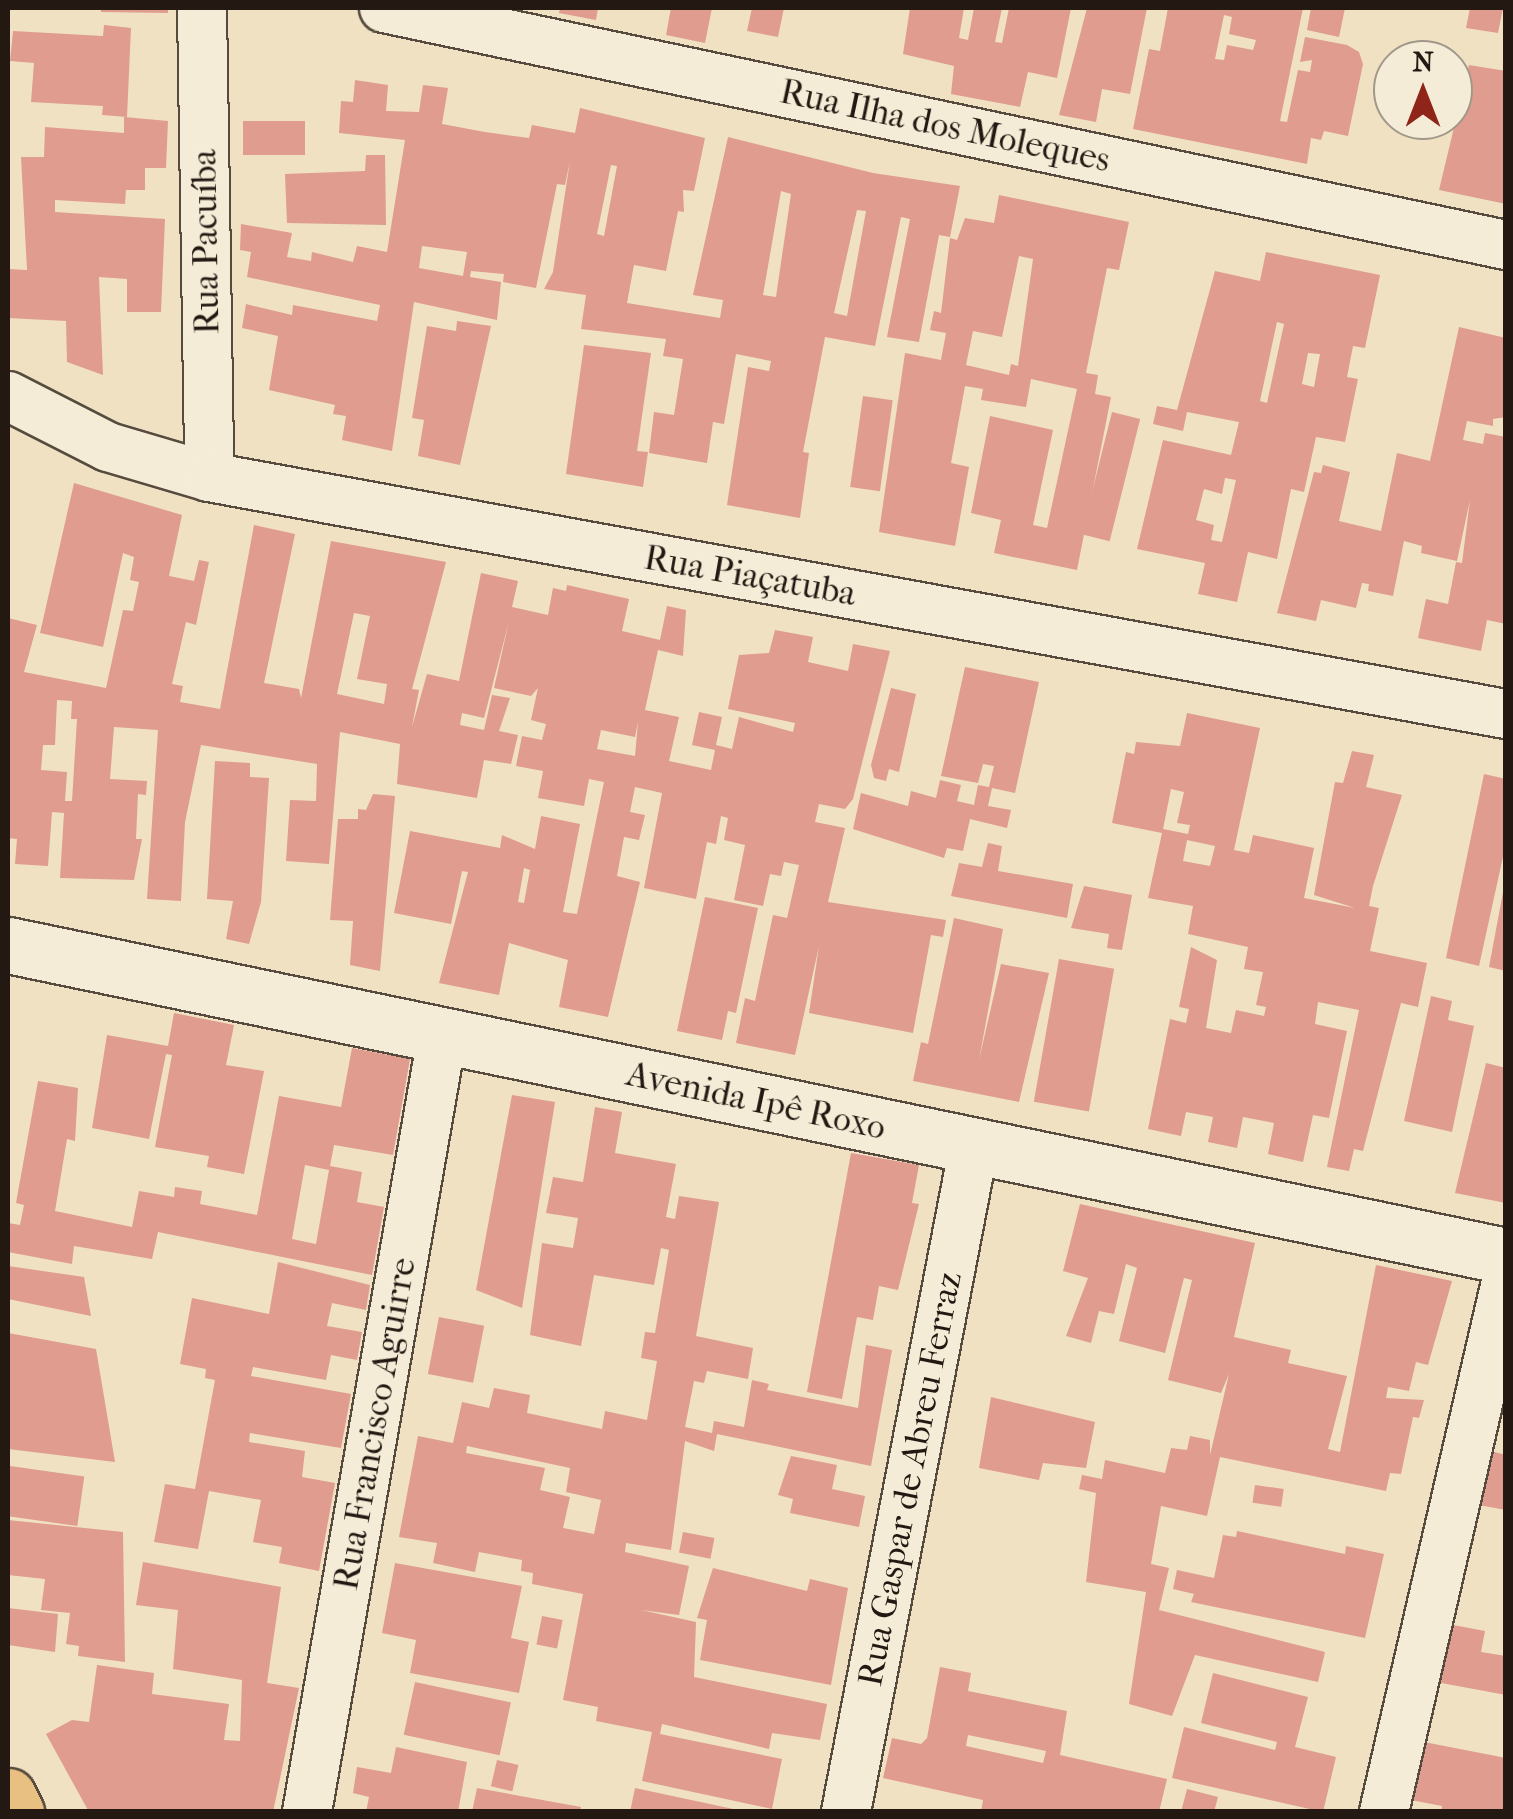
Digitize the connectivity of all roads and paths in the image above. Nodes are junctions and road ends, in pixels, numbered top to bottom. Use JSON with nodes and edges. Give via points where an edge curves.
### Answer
{"nodes":[{"id":1,"x":202,"y":8,"type":"edge"},
{"id":2,"x":384,"y":8,"type":"edge"},
{"id":3,"x":1506,"y":246,"type":"edge"},
{"id":4,"x":8,"y":396,"type":"edge"},
{"id":5,"x":210,"y":477,"type":"junction"},
{"id":6,"x":1506,"y":714,"type":"edge"},
{"id":7,"x":8,"y":945,"type":"edge"},
{"id":8,"x":442,"y":1037,"type":"junction"},
{"id":9,"x":974,"y":1146,"type":"junction"},
{"id":10,"x":1506,"y":1256,"type":"edge"},
{"id":11,"x":1506,"y":1282,"type":"edge"},
{"id":12,"x":8,"y":1796,"type":"edge"},
{"id":13,"x":16,"y":1812,"type":"edge"},
{"id":14,"x":308,"y":1812,"type":"edge"},
{"id":15,"x":846,"y":1812,"type":"edge"},
{"id":16,"x":1384,"y":1812,"type":"edge"}],
"edges":[{"from":1,"to":5,"type":"street","name":"Rua Pacuíba"},
{"from":2,"to":3,"type":"street","name":"Rua Ilha dos Moleques"},
{"from":4,"to":5,"type":"street","name":"Rua Piaçatuba","via":[[108,448]]},
{"from":5,"to":6,"type":"street","name":"Rua Piaçatuba"},
{"from":7,"to":8,"type":"street","name":"Avenida Ipê Roxo"},
{"from":8,"to":9,"type":"street","name":"Avenida Ipê Roxo"},
{"from":8,"to":14,"type":"street","name":"Rua Francisco Aguirre"},
{"from":9,"to":10,"type":"street","name":"Avenida Ipê Roxo"},
{"from":9,"to":15,"type":"street","name":"Rua Gaspar de Abreu Ferraz"},
{"from":11,"to":16,"type":"street"},
{"from":12,"to":13,"type":"main road"}]}
